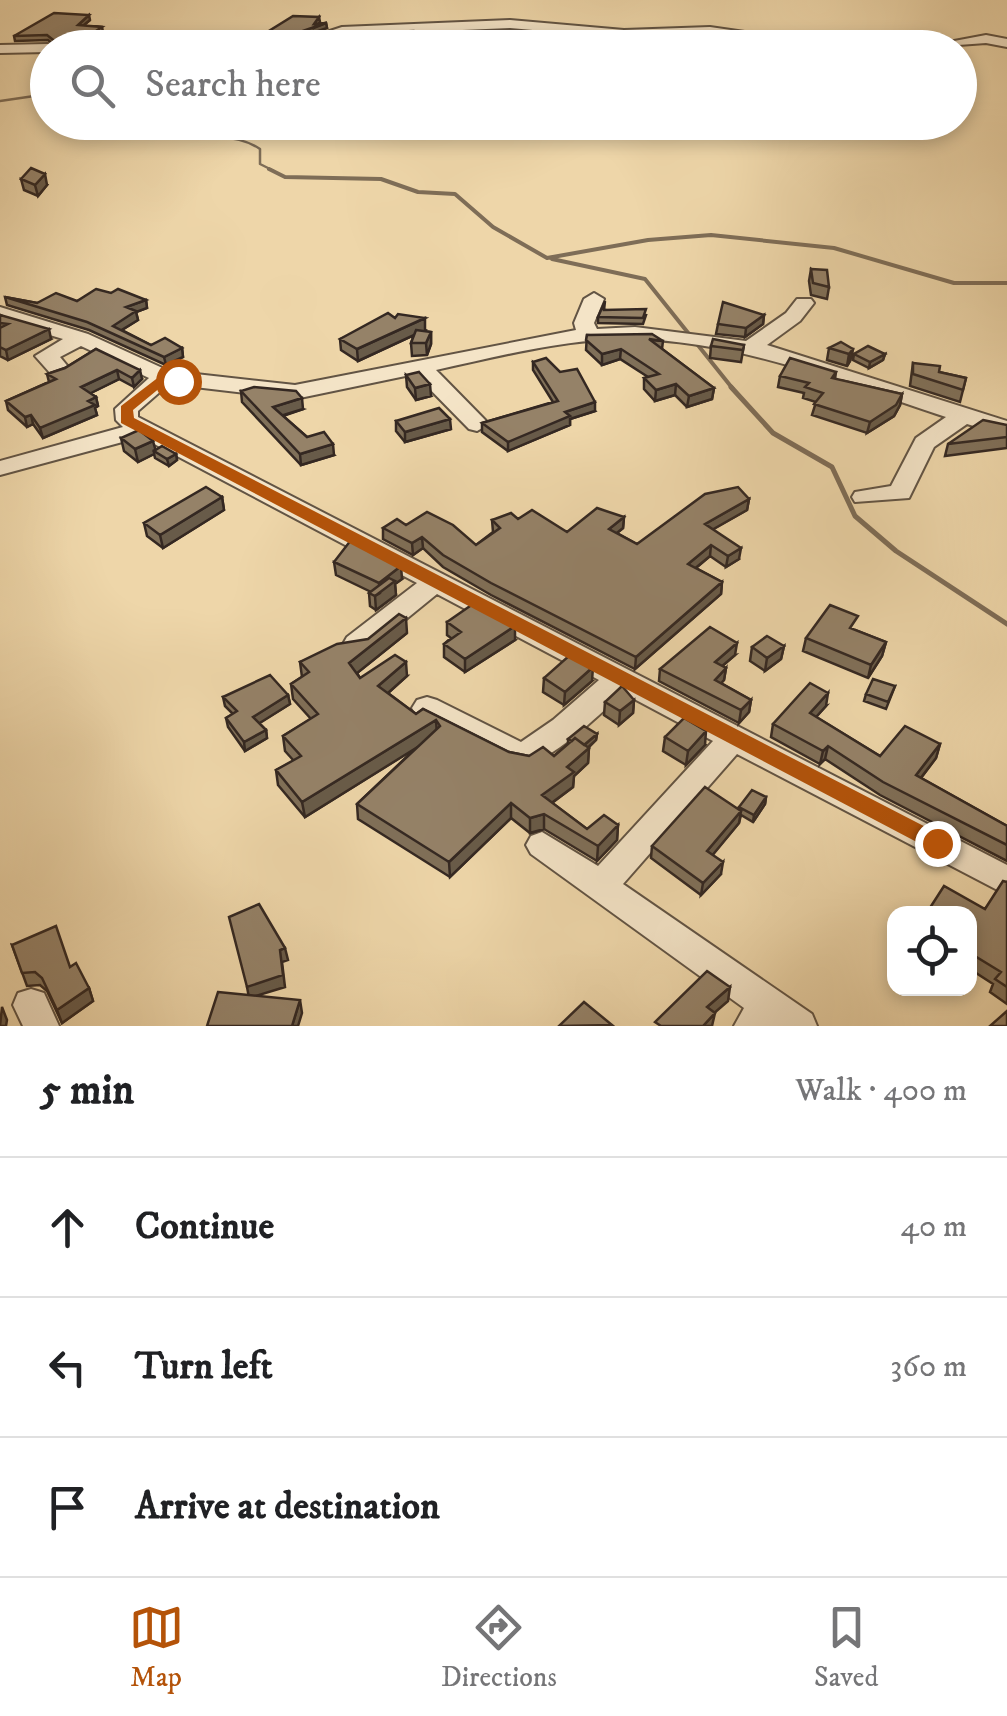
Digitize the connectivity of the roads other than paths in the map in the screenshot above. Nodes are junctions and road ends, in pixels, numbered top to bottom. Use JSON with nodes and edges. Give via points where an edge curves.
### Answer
{"nodes":[{"id":1,"x":396,"y":28,"type":"joint"},
{"id":2,"x":360,"y":30,"type":"edge"},
{"id":3,"x":591,"y":30,"type":"edge"},
{"id":4,"x":977,"y":40,"type":"edge"},
{"id":5,"x":1007,"y":43,"type":"edge"},
{"id":6,"x":0,"y":48,"type":"edge"},
{"id":7,"x":30,"y":48,"type":"edge"},
{"id":8,"x":594,"y":299,"type":"dead end"},
{"id":9,"x":804,"y":303,"type":"dead end"},
{"id":10,"x":0,"y":314,"type":"edge"},
{"id":11,"x":588,"y":334,"type":"junction"},
{"id":12,"x":82,"y":338,"type":"junction"},
{"id":13,"x":750,"y":348,"type":"junction"},
{"id":14,"x":420,"y":366,"type":"junction"},
{"id":15,"x":58,"y":370,"type":"edge"},
{"id":16,"x":164,"y":377,"type":"junction"},
{"id":17,"x":964,"y":416,"type":"junction"},
{"id":18,"x":476,"y":424,"type":"dead end"},
{"id":19,"x":142,"y":429,"type":"junction"},
{"id":20,"x":1007,"y":429,"type":"edge"},
{"id":21,"x":0,"y":468,"type":"edge"},
{"id":22,"x":864,"y":497,"type":"dead end"},
{"id":23,"x":438,"y":580,"type":"junction"},
{"id":24,"x":356,"y":644,"type":"edge"},
{"id":25,"x":623,"y":676,"type":"junction"},
{"id":26,"x":427,"y":708,"type":"edge"},
{"id":27,"x":734,"y":737,"type":"junction"},
{"id":28,"x":542,"y":845,"type":"dead end"},
{"id":29,"x":1007,"y":880,"type":"edge"},
{"id":30,"x":600,"y":887,"type":"junction"},
{"id":31,"x":760,"y":1016,"type":"edge"},
{"id":32,"x":799,"y":1026,"type":"edge"}],
"edges":[{"from":1,"to":2,"type":"street"},
{"from":1,"to":3,"type":"street","via":[[542,24]]},
{"from":4,"to":5,"type":"street"},
{"from":6,"to":7,"type":"street"},
{"from":8,"to":11,"type":"street","via":[[584,324]]},
{"from":9,"to":13,"type":"street"},
{"from":10,"to":12,"type":"street"},
{"from":11,"to":13,"type":"street","via":[[624,332]]},
{"from":11,"to":14,"type":"street"},
{"from":12,"to":15,"type":"street","via":[[46,356]]},
{"from":12,"to":16,"type":"street"},
{"from":13,"to":17,"type":"street"},
{"from":14,"to":16,"type":"street","via":[[295,392]]},
{"from":14,"to":18,"type":"street"},
{"from":16,"to":19,"type":"street","via":[[126,409],[127,420]]},
{"from":17,"to":20,"type":"street"},
{"from":17,"to":22,"type":"street","via":[[924,443],[900,494]]},
{"from":19,"to":21,"type":"street"},
{"from":19,"to":23,"type":"street"},
{"from":23,"to":24,"type":"street"},
{"from":23,"to":25,"type":"street"},
{"from":25,"to":26,"type":"street","via":[[522,756]]},
{"from":25,"to":27,"type":"street"},
{"from":27,"to":29,"type":"street"},
{"from":27,"to":30,"type":"street"},
{"from":28,"to":30,"type":"street"},
{"from":30,"to":31,"type":"street"},
{"from":31,"to":32,"type":"street"}]}
